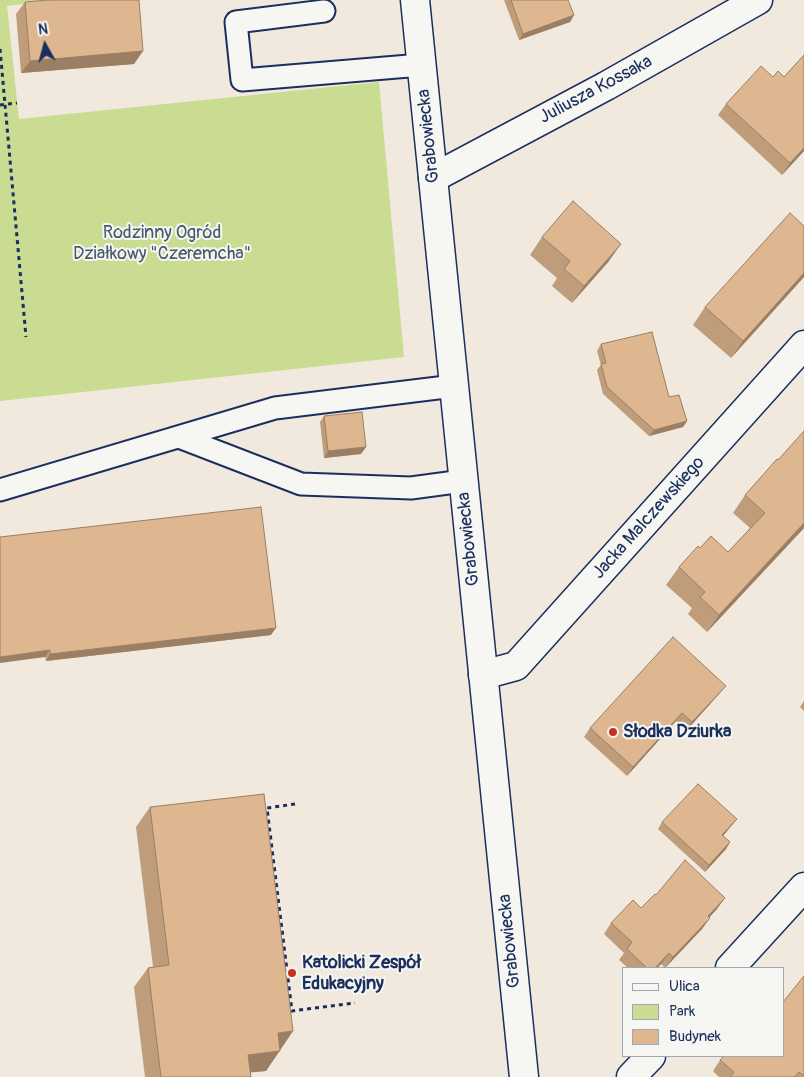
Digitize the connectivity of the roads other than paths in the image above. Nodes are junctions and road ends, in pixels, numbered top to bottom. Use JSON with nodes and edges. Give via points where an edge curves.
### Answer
{"nodes":[{"id":1,"x":415,"y":0,"type":"edge"},
{"id":2,"x":758,"y":0,"type":"edge"},
{"id":3,"x":324,"y":11,"type":"dead end"},
{"id":4,"x":421,"y":65,"type":"junction"},
{"id":5,"x":433,"y":178,"type":"junction"},
{"id":6,"x":804,"y":345,"type":"edge"},
{"id":7,"x":454,"y":386,"type":"junction"},
{"id":8,"x":178,"y":437,"type":"junction"},
{"id":9,"x":463,"y":481,"type":"junction"},
{"id":10,"x":0,"y":490,"type":"edge"},
{"id":11,"x":483,"y":675,"type":"junction"},
{"id":12,"x":804,"y":887,"type":"edge"},
{"id":13,"x":731,"y":967,"type":"edge"},
{"id":14,"x":650,"y":1057,"type":"edge"},
{"id":15,"x":524,"y":1077,"type":"edge"},
{"id":16,"x":631,"y":1077,"type":"edge"}],
"edges":[{"from":1,"to":4,"type":"street","name":"Grabowiecka"},
{"from":2,"to":5,"type":"street","name":"Juliusza Kossaka"},
{"from":3,"to":4,"type":"lane","via":[[236,22],[242,80]]},
{"from":4,"to":5,"type":"street","name":"Grabowiecka"},
{"from":5,"to":7,"type":"street","name":"Grabowiecka"},
{"from":6,"to":11,"type":"street","name":"Jacka Malczewskiego","via":[[516,666]]},
{"from":7,"to":8,"type":"lane","via":[[275,408]]},
{"from":7,"to":9,"type":"street","name":"Grabowiecka"},
{"from":8,"to":9,"type":"lane","via":[[301,484],[411,488]]},
{"from":8,"to":10,"type":"lane"},
{"from":9,"to":11,"type":"street","name":"Grabowiecka"},
{"from":11,"to":15,"type":"street","name":"Grabowiecka"},
{"from":12,"to":13,"type":"street"},
{"from":14,"to":16,"type":"street"}]}
